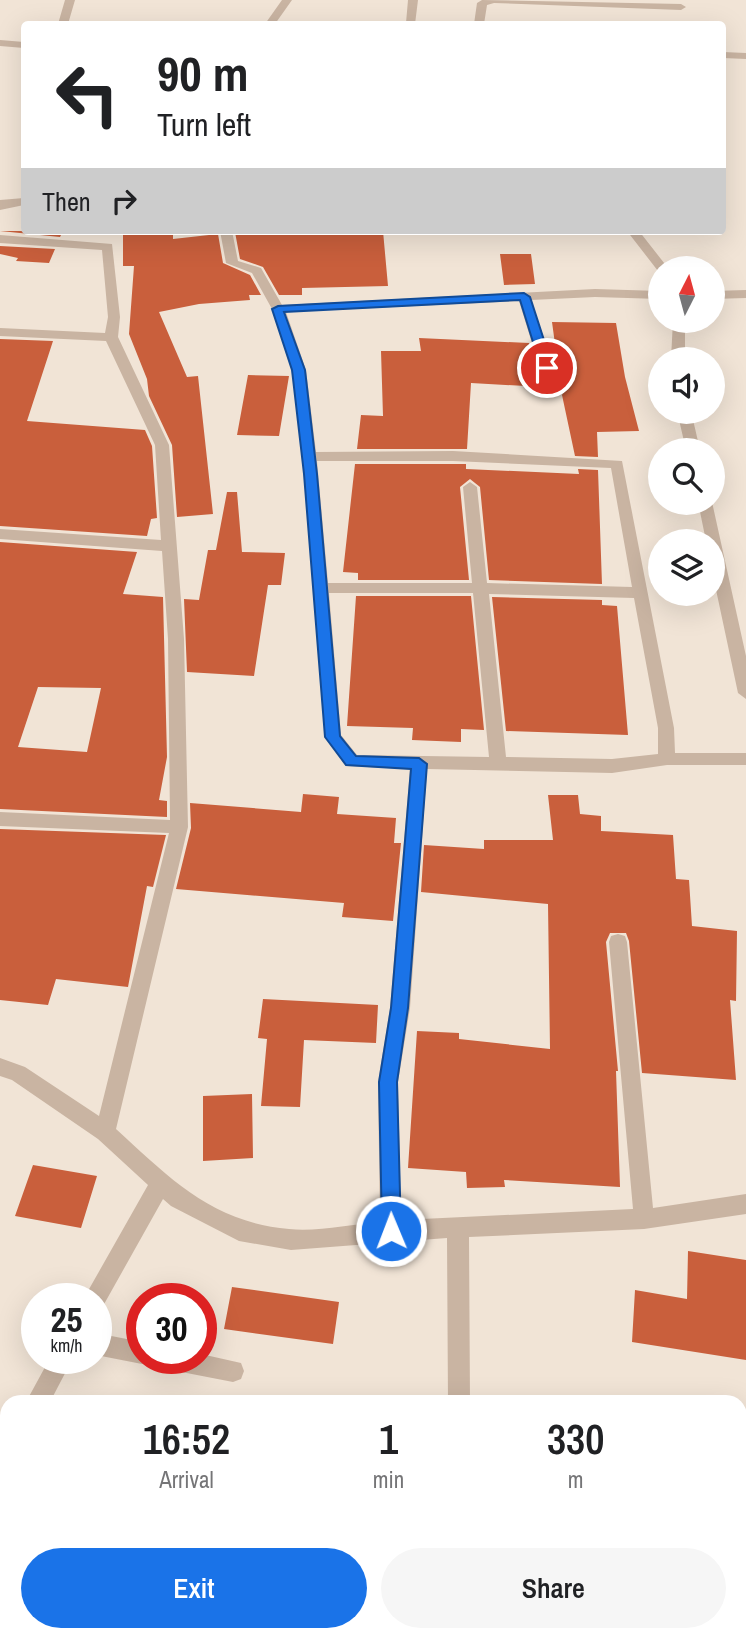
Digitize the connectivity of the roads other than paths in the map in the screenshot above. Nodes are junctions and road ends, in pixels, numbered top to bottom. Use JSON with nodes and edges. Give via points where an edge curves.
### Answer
{"nodes":[{"id":1,"x":70,"y":0,"type":"edge"},
{"id":2,"x":287,"y":0,"type":"edge"},
{"id":3,"x":413,"y":0,"type":"edge"},
{"id":4,"x":494,"y":0,"type":"edge"},
{"id":5,"x":684,"y":7,"type":"edge"},
{"id":6,"x":64,"y":21,"type":"edge"},
{"id":7,"x":272,"y":21,"type":"edge"},
{"id":8,"x":411,"y":21,"type":"edge"},
{"id":9,"x":479,"y":21,"type":"edge"},
{"id":10,"x":21,"y":45,"type":"edge"},
{"id":11,"x":3,"y":47,"type":"edge"},
{"id":12,"x":726,"y":55,"type":"edge"},
{"id":13,"x":746,"y":57,"type":"edge"},
{"id":14,"x":21,"y":202,"type":"edge"},
{"id":15,"x":1,"y":204,"type":"edge"},
{"id":16,"x":227,"y":235,"type":"edge"},
{"id":17,"x":636,"y":235,"type":"edge"},
{"id":18,"x":0,"y":239,"type":"edge"},
{"id":19,"x":653,"y":256,"type":"edge"},
{"id":20,"x":746,"y":294,"type":"edge"},
{"id":21,"x":648,"y":295,"type":"edge"},
{"id":22,"x":725,"y":295,"type":"edge"},
{"id":23,"x":524,"y":297,"type":"junction"},
{"id":24,"x":278,"y":309,"type":"junction"},
{"id":25,"x":0,"y":332,"type":"edge"},
{"id":26,"x":111,"y":337,"type":"junction"},
{"id":27,"x":554,"y":391,"type":"dead end"},
{"id":28,"x":307,"y":457,"type":"junction"},
{"id":29,"x":470,"y":487,"type":"dead end"},
{"id":30,"x":708,"y":515,"type":"edge"},
{"id":31,"x":0,"y":534,"type":"edge"},
{"id":32,"x":169,"y":546,"type":"junction"},
{"id":33,"x":321,"y":588,"type":"junction"},
{"id":34,"x":482,"y":588,"type":"junction"},
{"id":35,"x":642,"y":593,"type":"junction"},
{"id":36,"x":746,"y":693,"type":"edge"},
{"id":37,"x":746,"y":758,"type":"edge"},
{"id":38,"x":667,"y":759,"type":"junction"},
{"id":39,"x":498,"y":763,"type":"junction"},
{"id":40,"x":419,"y":764,"type":"junction"},
{"id":41,"x":0,"y":819,"type":"edge"},
{"id":42,"x":179,"y":827,"type":"junction"},
{"id":43,"x":618,"y":942,"type":"dead end"},
{"id":44,"x":0,"y":1067,"type":"edge"},
{"id":45,"x":105,"y":1132,"type":"junction"},
{"id":46,"x":160,"y":1183,"type":"junction"},
{"id":47,"x":746,"y":1204,"type":"edge"},
{"id":48,"x":644,"y":1219,"type":"junction"},
{"id":49,"x":458,"y":1227,"type":"junction"},
{"id":50,"x":391,"y":1231,"type":"junction"},
{"id":51,"x":103,"y":1283,"type":"edge"},
{"id":52,"x":217,"y":1368,"type":"edge"},
{"id":53,"x":233,"y":1371,"type":"dead end"},
{"id":54,"x":53,"y":1374,"type":"edge"},
{"id":55,"x":41,"y":1395,"type":"edge"},
{"id":56,"x":459,"y":1395,"type":"edge"}],
"edges":[{"from":1,"to":6,"type":"street"},
{"from":2,"to":7,"type":"street"},
{"from":3,"to":8,"type":"street"},
{"from":4,"to":5,"type":"street"},
{"from":4,"to":9,"type":"street","via":[[482,3]]},
{"from":10,"to":11,"type":"street"},
{"from":12,"to":13,"type":"street"},
{"from":14,"to":15,"type":"street"},
{"from":16,"to":24,"type":"street","via":[[232,263],[257,271]]},
{"from":17,"to":19,"type":"street"},
{"from":18,"to":26,"type":"street","via":[[108,247],[114,317]]},
{"from":20,"to":22,"type":"street"},
{"from":21,"to":23,"type":"street"},
{"from":23,"to":24,"type":"street"},
{"from":23,"to":27,"type":"street"},
{"from":24,"to":28,"type":"street","via":[[299,370]]},
{"from":25,"to":26,"type":"street"},
{"from":26,"to":32,"type":"street","via":[[162,445]]},
{"from":28,"to":33,"type":"street"},
{"from":28,"to":35,"type":"street","via":[[453,456],[617,464]]},
{"from":29,"to":34,"type":"street"},
{"from":30,"to":36,"type":"street"},
{"from":31,"to":32,"type":"street"},
{"from":32,"to":42,"type":"street","via":[[176,639]]},
{"from":33,"to":34,"type":"street"},
{"from":33,"to":40,"type":"street","via":[[333,737],[352,761]]},
{"from":34,"to":35,"type":"street"},
{"from":34,"to":39,"type":"street"},
{"from":35,"to":38,"type":"street","via":[[666,728]]},
{"from":37,"to":38,"type":"street"},
{"from":38,"to":39,"type":"street","via":[[612,766]]},
{"from":39,"to":40,"type":"street"},
{"from":40,"to":50,"type":"street","via":[[400,1008],[388,1082]]},
{"from":41,"to":42,"type":"street"},
{"from":42,"to":45,"type":"street"},
{"from":43,"to":48,"type":"street"},
{"from":44,"to":45,"type":"street","via":[[18,1073]]},
{"from":45,"to":46,"type":"street"},
{"from":46,"to":50,"type":"street","via":[[178,1199],[239,1231],[291,1240]]},
{"from":46,"to":51,"type":"street"},
{"from":47,"to":48,"type":"street"},
{"from":48,"to":49,"type":"street"},
{"from":49,"to":50,"type":"street"},
{"from":49,"to":56,"type":"street"},
{"from":52,"to":53,"type":"street"},
{"from":54,"to":55,"type":"street"}]}
